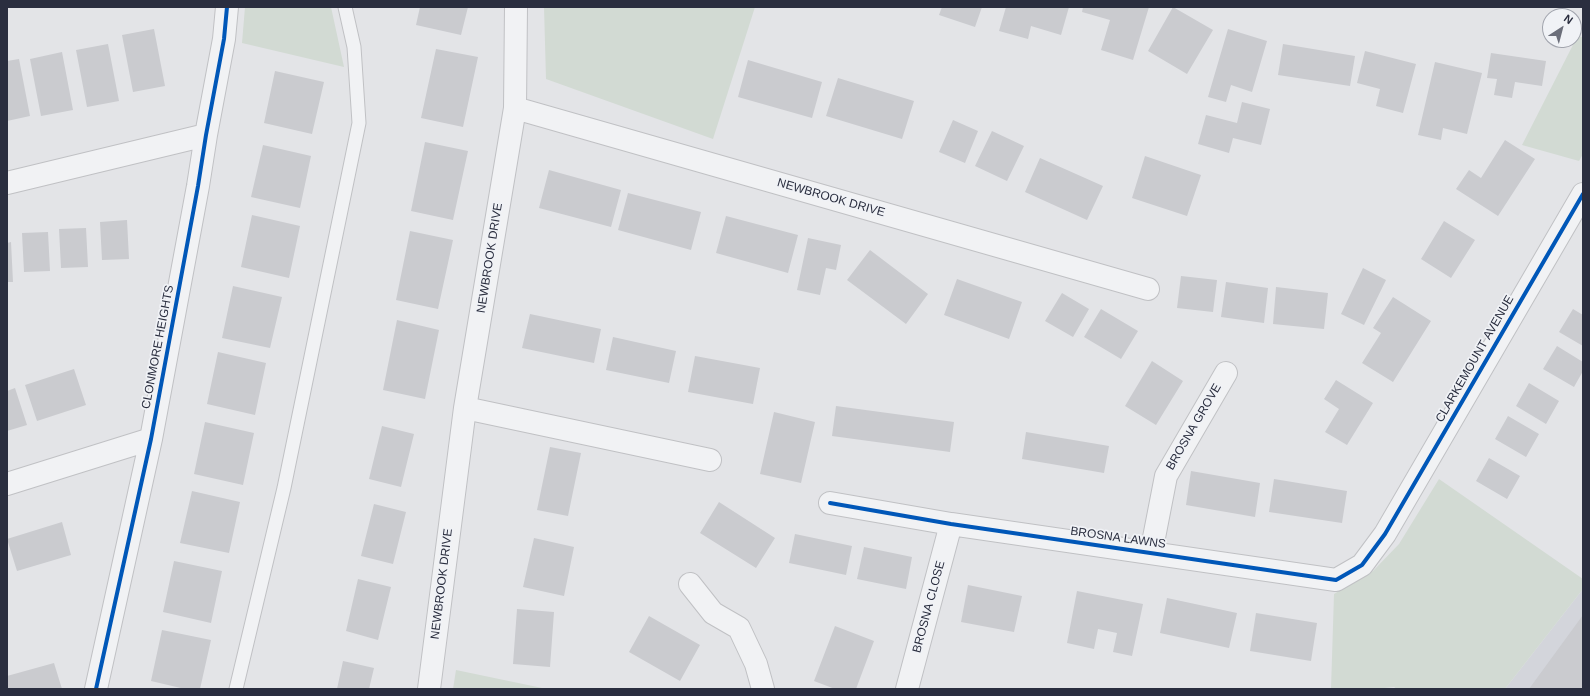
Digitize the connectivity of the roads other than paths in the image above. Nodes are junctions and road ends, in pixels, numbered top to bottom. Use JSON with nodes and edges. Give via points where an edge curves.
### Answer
{"nodes":[{"id":1,"x":227,"y":7,"type":"edge"},
{"id":2,"x":345,"y":7,"type":"edge"},
{"id":3,"x":516,"y":7,"type":"edge"},
{"id":4,"x":515,"y":108,"type":"junction"},
{"id":5,"x":206,"y":135,"type":"junction"},
{"id":6,"x":7,"y":183,"type":"edge"},
{"id":7,"x":1583,"y":194,"type":"edge"},
{"id":8,"x":1148,"y":289,"type":"dead end"},
{"id":9,"x":1226,"y":372,"type":"dead end"},
{"id":10,"x":465,"y":408,"type":"junction"},
{"id":11,"x":151,"y":439,"type":"junction"},
{"id":12,"x":710,"y":460,"type":"dead end"},
{"id":13,"x":7,"y":484,"type":"edge"},
{"id":14,"x":830,"y":503,"type":"dead end"},
{"id":15,"x":951,"y":524,"type":"junction"},
{"id":16,"x":1385,"y":534,"type":"joint"},
{"id":17,"x":1150,"y":553,"type":"junction"},
{"id":18,"x":690,"y":584,"type":"dead end"},
{"id":19,"x":96,"y":689,"type":"edge"},
{"id":20,"x":236,"y":689,"type":"edge"},
{"id":21,"x":429,"y":689,"type":"edge"},
{"id":22,"x":763,"y":689,"type":"edge"},
{"id":23,"x":906,"y":689,"type":"edge"}],
"edges":[{"from":1,"to":5,"type":"street","name":"CLONMORE HEIGHTS","via":[[224,39]]},
{"from":2,"to":20,"type":"lane","via":[[354,47],[359,123],[284,488]]},
{"from":3,"to":4,"type":"street","name":"NEWBROOK DRIVE"},
{"from":4,"to":8,"type":"street","name":"NEWBROOK DRIVE"},
{"from":4,"to":10,"type":"street","name":"NEWBROOK DRIVE"},
{"from":5,"to":6,"type":"street"},
{"from":5,"to":11,"type":"street","name":"CLONMORE HEIGHTS"},
{"from":7,"to":16,"type":"street","name":"CLARKEMOUNT AVENUE"},
{"from":9,"to":17,"type":"street","name":"BROSNA GROVE","via":[[1166,476]]},
{"from":10,"to":12,"type":"street"},
{"from":10,"to":21,"type":"street","name":"NEWBROOK DRIVE"},
{"from":11,"to":13,"type":"street"},
{"from":11,"to":19,"type":"street","name":"CLONMORE HEIGHTS"},
{"from":14,"to":15,"type":"street","name":"BROSNA LAWNS"},
{"from":15,"to":17,"type":"street","name":"BROSNA LAWNS"},
{"from":15,"to":23,"type":"street","name":"BROSNA CLOSE"},
{"from":16,"to":17,"type":"street","name":"BROSNA LAWNS","via":[[1362,565],[1336,580]]},
{"from":18,"to":22,"type":"street","via":[[713,613],[739,628],[756,664]]}]}
